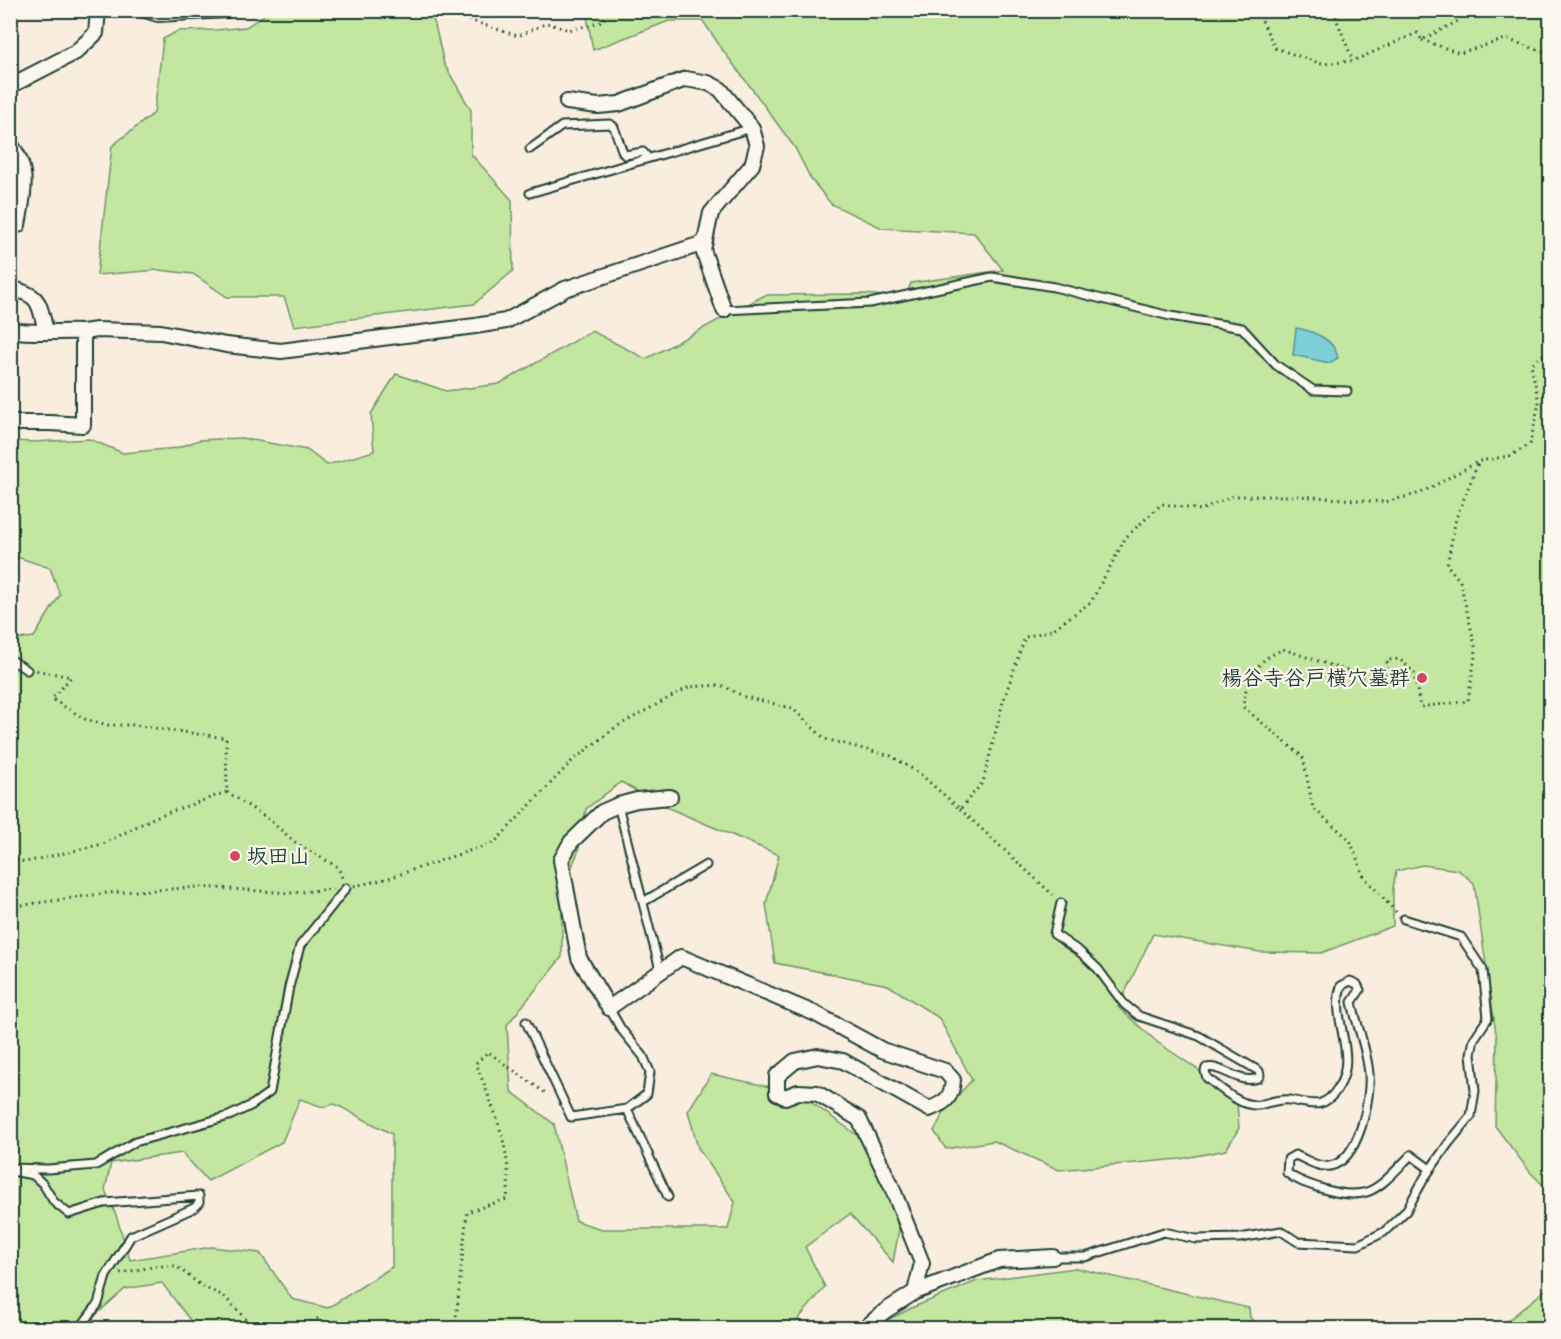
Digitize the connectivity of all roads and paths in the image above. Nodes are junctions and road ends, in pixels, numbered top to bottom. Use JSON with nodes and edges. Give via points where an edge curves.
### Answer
{"nodes":[{"id":1,"x":98,"y":10,"type":"edge"},
{"id":2,"x":145,"y":10,"type":"edge"},
{"id":3,"x":226,"y":10,"type":"edge"},
{"id":4,"x":465,"y":10,"type":"edge"},
{"id":5,"x":609,"y":10,"type":"edge"},
{"id":6,"x":1257,"y":10,"type":"edge"},
{"id":7,"x":1336,"y":10,"type":"edge"},
{"id":8,"x":1465,"y":10,"type":"edge"},
{"id":9,"x":1547,"y":10,"type":"edge"},
{"id":10,"x":1551,"y":14,"type":"edge"},
{"id":11,"x":1422,"y":40,"type":"junction"},
{"id":12,"x":1551,"y":54,"type":"edge"},
{"id":13,"x":1353,"y":61,"type":"junction"},
{"id":14,"x":10,"y":86,"type":"edge"},
{"id":15,"x":567,"y":102,"type":"dead end"},
{"id":16,"x":752,"y":128,"type":"junction"},
{"id":17,"x":10,"y":144,"type":"edge"},
{"id":18,"x":530,"y":149,"type":"dead end"},
{"id":19,"x":648,"y":158,"type":"junction"},
{"id":20,"x":530,"y":193,"type":"dead end"},
{"id":21,"x":18,"y":225,"type":"dead end"},
{"id":22,"x":704,"y":243,"type":"junction"},
{"id":23,"x":10,"y":288,"type":"edge"},
{"id":24,"x":724,"y":310,"type":"joint"},
{"id":25,"x":10,"y":330,"type":"edge"},
{"id":26,"x":46,"y":331,"type":"junction"},
{"id":27,"x":83,"y":332,"type":"junction"},
{"id":28,"x":1551,"y":350,"type":"edge"},
{"id":29,"x":1347,"y":391,"type":"dead end"},
{"id":30,"x":10,"y":423,"type":"edge"},
{"id":31,"x":1479,"y":461,"type":"junction"},
{"id":32,"x":10,"y":659,"type":"edge"},
{"id":33,"x":27,"y":670,"type":"joint"},
{"id":34,"x":227,"y":792,"type":"junction"},
{"id":35,"x":670,"y":797,"type":"dead end"},
{"id":36,"x":618,"y":805,"type":"junction"},
{"id":37,"x":960,"y":809,"type":"junction"},
{"id":38,"x":10,"y":859,"type":"edge"},
{"id":39,"x":706,"y":866,"type":"dead end"},
{"id":40,"x":346,"y":888,"type":"junction"},
{"id":41,"x":643,"y":902,"type":"junction"},
{"id":42,"x":1061,"y":903,"type":"joint"},
{"id":43,"x":10,"y":907,"type":"edge"},
{"id":44,"x":1404,"y":919,"type":"joint"},
{"id":45,"x":660,"y":970,"type":"junction"},
{"id":46,"x":609,"y":1008,"type":"junction"},
{"id":47,"x":526,"y":1022,"type":"dead end"},
{"id":48,"x":552,"y":1098,"type":"dead end"},
{"id":49,"x":627,"y":1110,"type":"junction"},
{"id":50,"x":10,"y":1169,"type":"edge"},
{"id":51,"x":1430,"y":1169,"type":"junction"},
{"id":52,"x":668,"y":1197,"type":"dead end"},
{"id":53,"x":1053,"y":1257,"type":"joint"},
{"id":54,"x":106,"y":1276,"type":"junction"},
{"id":55,"x":915,"y":1292,"type":"junction"},
{"id":56,"x":319,"y":1317,"type":"dead end"},
{"id":57,"x":80,"y":1329,"type":"edge"},
{"id":58,"x":254,"y":1329,"type":"edge"},
{"id":59,"x":301,"y":1329,"type":"edge"},
{"id":60,"x":455,"y":1329,"type":"edge"},
{"id":61,"x":865,"y":1329,"type":"edge"}],
"edges":[{"from":1,"to":14,"type":"street","via":[[96,33],[76,52]]},
{"from":2,"to":3,"type":"street","via":[[158,14]]},
{"from":4,"to":5,"type":"path","via":[[466,19],[518,36],[547,23],[569,30],[602,22]]},
{"from":6,"to":13,"type":"path","via":[[1275,48],[1322,64]]},
{"from":7,"to":13,"type":"path"},
{"from":8,"to":11,"type":"path","via":[[1458,21]]},
{"from":9,"to":10,"type":"path"},
{"from":11,"to":12,"type":"path","via":[[1460,53],[1506,39]]},
{"from":11,"to":13,"type":"path","via":[[1417,33]]},
{"from":15,"to":16,"type":"street","via":[[619,104],[686,79],[720,89]]},
{"from":16,"to":19,"type":"lane"},
{"from":16,"to":22,"type":"street","via":[[757,146],[752,165],[711,213]]},
{"from":17,"to":21,"type":"street","via":[[24,171]]},
{"from":18,"to":19,"type":"lane","via":[[562,126],[610,124],[625,155],[643,152]]},
{"from":19,"to":20,"type":"lane"},
{"from":22,"to":24,"type":"street"},
{"from":22,"to":27,"type":"street","via":[[565,289],[506,321],[281,351],[161,333]]},
{"from":23,"to":26,"type":"street","via":[[27,292],[38,300]]},
{"from":24,"to":29,"type":"lane","via":[[870,303],[992,277],[1242,328],[1276,365],[1312,390]]},
{"from":25,"to":26,"type":"street"},
{"from":26,"to":27,"type":"street"},
{"from":27,"to":30,"type":"street","via":[[83,425]]},
{"from":28,"to":31,"type":"path","via":[[1531,364],[1539,404],[1530,444],[1510,456]]},
{"from":31,"to":37,"type":"path","via":[[1421,493],[1385,502],[1233,496],[1201,510],[1162,504],[1126,537],[1090,602],[1052,630],[1025,637],[1003,702],[983,782]]},
{"from":31,"to":44,"type":"path","via":[[1456,518],[1447,565],[1460,581],[1476,650],[1468,701],[1420,707],[1414,672],[1399,658],[1387,660],[1387,673],[1377,685],[1283,649],[1266,658],[1248,677],[1243,707],[1303,757],[1312,808],[1350,840],[1364,878]]},
{"from":32,"to":33,"type":"lane"},
{"from":33,"to":34,"type":"path","via":[[71,677],[52,699],[85,719],[226,738]]},
{"from":34,"to":38,"type":"path","via":[[155,817],[103,844],[26,862]]},
{"from":34,"to":40,"type":"path","via":[[296,843],[338,867]]},
{"from":35,"to":36,"type":"street"},
{"from":36,"to":41,"type":"lane"},
{"from":36,"to":46,"type":"street","via":[[602,812],[571,842],[561,860],[579,958]]},
{"from":37,"to":40,"type":"path","via":[[919,773],[891,756],[825,738],[792,708],[746,697],[721,685],[688,687],[616,727],[572,761],[495,842],[386,879]]},
{"from":37,"to":42,"type":"path"},
{"from":39,"to":41,"type":"lane"},
{"from":40,"to":43,"type":"path","via":[[290,893],[200,887],[107,893]]},
{"from":40,"to":50,"type":"lane","via":[[300,946],[270,1092],[229,1116],[135,1142],[96,1165]]},
{"from":41,"to":45,"type":"lane"},
{"from":42,"to":51,"type":"lane","via":[[1054,934],[1098,969],[1124,1004],[1139,1016],[1199,1036],[1259,1071],[1258,1078],[1247,1080],[1211,1066],[1206,1068],[1207,1078],[1245,1104],[1286,1100],[1321,1104],[1333,1096],[1343,1081],[1347,1055],[1337,998],[1341,986],[1350,981],[1358,984],[1360,990],[1352,1002],[1369,1076],[1368,1107],[1357,1139],[1342,1161],[1321,1166],[1295,1155],[1288,1159],[1287,1173],[1340,1194],[1363,1195],[1379,1187],[1411,1155]]},
{"from":44,"to":51,"type":"lane","via":[[1461,937],[1483,970],[1484,979],[1488,1018],[1474,1039],[1471,1054],[1475,1091],[1471,1116]]},
{"from":45,"to":46,"type":"street"},
{"from":45,"to":55,"type":"street","via":[[681,957],[816,1014],[882,1050],[945,1071],[953,1080],[952,1094],[929,1110],[843,1061],[818,1056],[795,1060],[777,1076],[777,1093],[785,1097],[798,1092],[817,1093],[859,1119],[922,1263]]},
{"from":46,"to":49,"type":"lane","via":[[650,1072],[647,1094]]},
{"from":47,"to":49,"type":"lane","via":[[571,1117]]},
{"from":48,"to":60,"type":"path","via":[[488,1052],[476,1063],[501,1128],[510,1178],[507,1199],[467,1212]]},
{"from":49,"to":52,"type":"lane"},
{"from":50,"to":54,"type":"lane","via":[[33,1175],[69,1214],[104,1203],[199,1196],[194,1208],[131,1236]]},
{"from":51,"to":53,"type":"lane","via":[[1406,1211],[1384,1232],[1358,1245],[1299,1242],[1281,1232],[1240,1239],[1196,1239],[1164,1232],[1085,1257]]},
{"from":53,"to":55,"type":"street","via":[[999,1260]]},
{"from":54,"to":57,"type":"lane","via":[[98,1304]]},
{"from":54,"to":58,"type":"path","via":[[176,1266],[202,1287],[224,1296]]},
{"from":55,"to":61,"type":"street"},
{"from":56,"to":59,"type":"path"}]}
